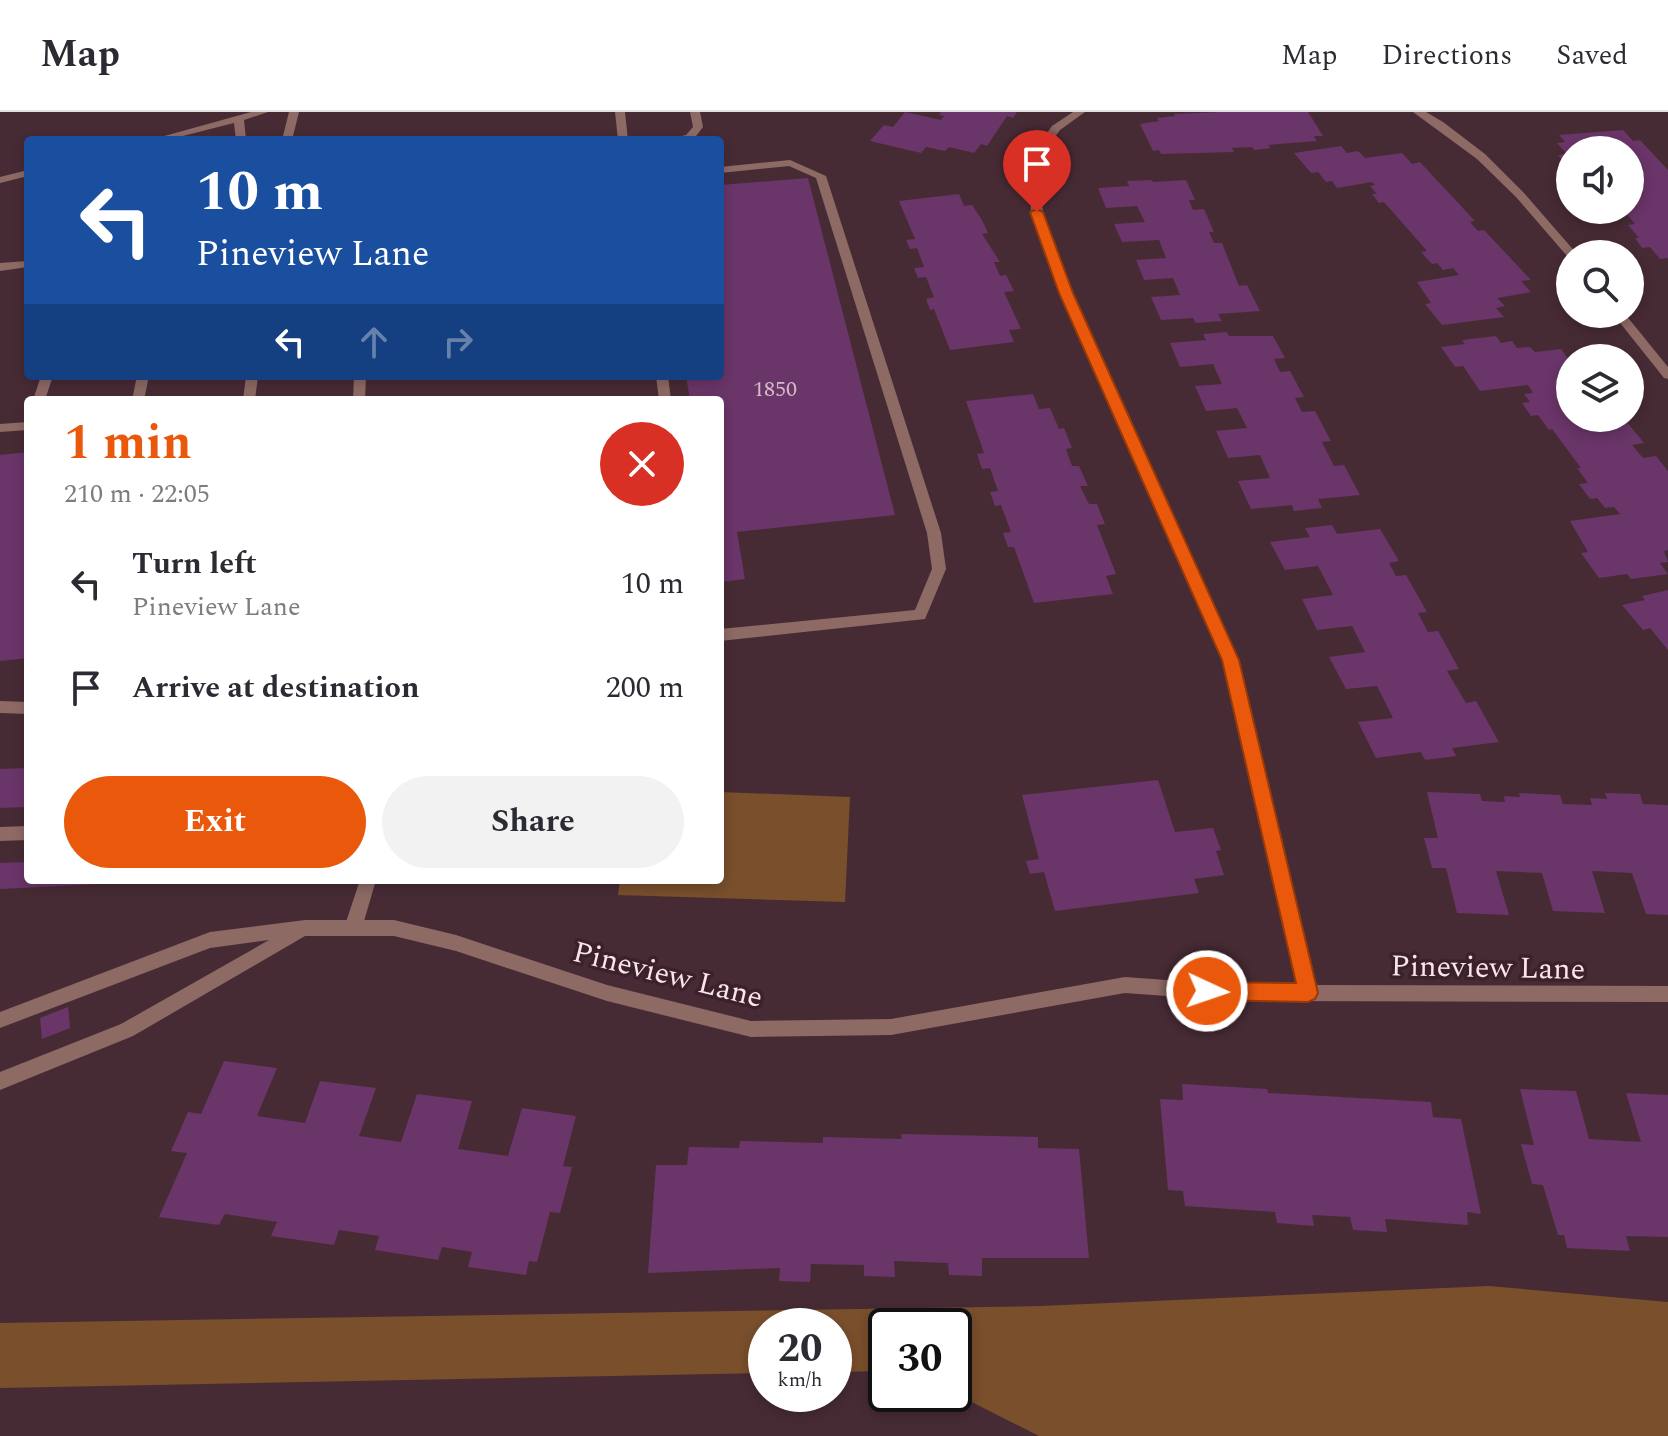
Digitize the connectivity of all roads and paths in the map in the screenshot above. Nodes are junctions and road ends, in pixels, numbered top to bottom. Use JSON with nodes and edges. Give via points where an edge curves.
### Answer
{"nodes":[{"id":1,"x":263,"y":112,"type":"edge"},
{"id":2,"x":294,"y":112,"type":"edge"},
{"id":3,"x":620,"y":112,"type":"edge"},
{"id":4,"x":695,"y":112,"type":"edge"},
{"id":5,"x":1080,"y":112,"type":"edge"},
{"id":6,"x":1418,"y":112,"type":"edge"},
{"id":7,"x":239,"y":118,"type":"junction"},
{"id":8,"x":170,"y":136,"type":"edge"},
{"id":9,"x":241,"y":136,"type":"edge"},
{"id":10,"x":288,"y":136,"type":"edge"},
{"id":11,"x":623,"y":136,"type":"edge"},
{"id":12,"x":691,"y":136,"type":"edge"},
{"id":13,"x":724,"y":170,"type":"edge"},
{"id":14,"x":24,"y":174,"type":"edge"},
{"id":15,"x":0,"y":180,"type":"edge"},
{"id":16,"x":1560,"y":240,"type":"edge"},
{"id":17,"x":24,"y":264,"type":"edge"},
{"id":18,"x":0,"y":267,"type":"edge"},
{"id":19,"x":1630,"y":328,"type":"edge"},
{"id":20,"x":1668,"y":375,"type":"edge"},
{"id":21,"x":24,"y":426,"type":"edge"},
{"id":22,"x":0,"y":428,"type":"edge"},
{"id":23,"x":724,"y":635,"type":"edge"},
{"id":24,"x":0,"y":707,"type":"edge"},
{"id":25,"x":24,"y":708,"type":"edge"},
{"id":26,"x":24,"y":833,"type":"edge"},
{"id":27,"x":0,"y":834,"type":"edge"},
{"id":28,"x":367,"y":884,"type":"edge"},
{"id":29,"x":305,"y":928,"type":"junction"},
{"id":30,"x":353,"y":928,"type":"junction"},
{"id":31,"x":1308,"y":993,"type":"junction"},
{"id":32,"x":1668,"y":994,"type":"edge"},
{"id":33,"x":0,"y":1020,"type":"edge"},
{"id":34,"x":0,"y":1081,"type":"edge"}],
"edges":[{"from":1,"to":7,"type":"street"},
{"from":2,"to":10,"type":"street"},
{"from":3,"to":11,"type":"street"},
{"from":4,"to":12,"type":"street","via":[[698,127]]},
{"from":5,"to":31,"type":"street","via":[[1056,128],[1033,160],[1037,212],[1066,293],[1230,660]]},
{"from":6,"to":16,"type":"street","via":[[1438,122],[1528,201]]},
{"from":7,"to":8,"type":"street"},
{"from":7,"to":9,"type":"street"},
{"from":13,"to":23,"type":"street","via":[[790,163],[821,176],[934,533],[939,569],[920,615]]},
{"from":14,"to":15,"type":"street"},
{"from":17,"to":18,"type":"street"},
{"from":19,"to":20,"type":"street"},
{"from":21,"to":22,"type":"street"},
{"from":24,"to":25,"type":"street"},
{"from":26,"to":27,"type":"street"},
{"from":28,"to":30,"type":"street"},
{"from":29,"to":30,"type":"street","name":"Pineview Lane"},
{"from":29,"to":33,"type":"street","name":"Pineview Lane","via":[[210,940]]},
{"from":29,"to":34,"type":"street","name":"Pineview Lane","via":[[127,1030]]},
{"from":30,"to":31,"type":"street","name":"Pineview Lane","via":[[394,928],[456,943],[607,993],[751,1029],[891,1027],[1125,985]]},
{"from":31,"to":32,"type":"street","name":"Pineview Lane"}]}
